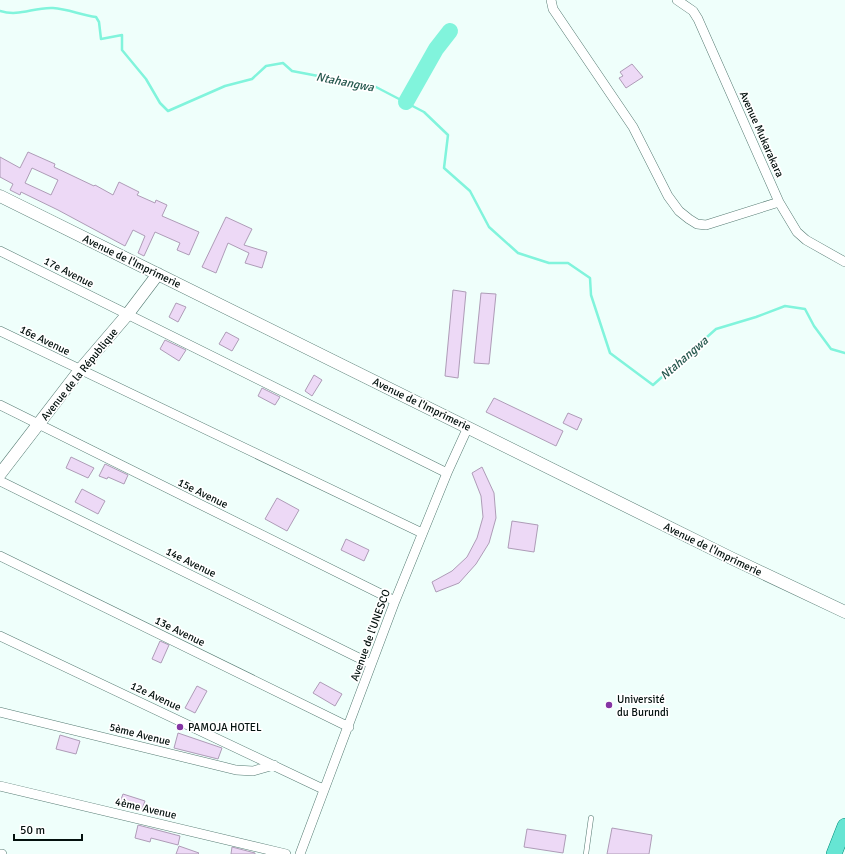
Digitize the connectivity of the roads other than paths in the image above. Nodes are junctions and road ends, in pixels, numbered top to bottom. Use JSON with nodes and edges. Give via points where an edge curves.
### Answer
{"nodes":[{"id":1,"x":551,"y":0,"type":"edge"},
{"id":2,"x":677,"y":0,"type":"edge"},
{"id":3,"x":0,"y":196,"type":"edge"},
{"id":4,"x":779,"y":202,"type":"junction"},
{"id":5,"x":0,"y":251,"type":"edge"},
{"id":6,"x":845,"y":262,"type":"edge"},
{"id":7,"x":158,"y":274,"type":"junction"},
{"id":8,"x":128,"y":315,"type":"junction"},
{"id":9,"x":0,"y":330,"type":"edge"},
{"id":10,"x":80,"y":370,"type":"junction"},
{"id":11,"x":0,"y":405,"type":"edge"},
{"id":12,"x":38,"y":424,"type":"junction"},
{"id":13,"x":468,"y":427,"type":"junction"},
{"id":14,"x":447,"y":473,"type":"junction"},
{"id":15,"x":0,"y":474,"type":"edge"},
{"id":16,"x":0,"y":481,"type":"edge"},
{"id":17,"x":422,"y":533,"type":"junction"},
{"id":18,"x":0,"y":556,"type":"edge"},
{"id":19,"x":395,"y":601,"type":"junction"},
{"id":20,"x":845,"y":612,"type":"edge"},
{"id":21,"x":0,"y":636,"type":"edge"},
{"id":22,"x":371,"y":664,"type":"junction"},
{"id":23,"x":0,"y":712,"type":"edge"},
{"id":24,"x":349,"y":727,"type":"junction"},
{"id":25,"x":274,"y":765,"type":"junction"},
{"id":26,"x":0,"y":786,"type":"edge"},
{"id":27,"x":323,"y":789,"type":"junction"},
{"id":28,"x":591,"y":818,"type":"dead end"},
{"id":29,"x":845,"y":826,"type":"edge"},
{"id":30,"x":286,"y":854,"type":"edge"},
{"id":31,"x":300,"y":854,"type":"edge"},
{"id":32,"x":586,"y":854,"type":"edge"},
{"id":33,"x":834,"y":854,"type":"edge"}],
"edges":[{"from":1,"to":4,"type":"street","via":[[553,9],[633,127],[668,196],[679,211],[697,224],[706,225]]},
{"from":2,"to":4,"type":"street","name":"Avenue Mukarakara","via":[[698,18]]},
{"from":3,"to":7,"type":"street","name":"Avenue de l'Imprimerie"},
{"from":4,"to":6,"type":"street","name":"Avenue Mukarakara","via":[[797,232],[806,240]]},
{"from":5,"to":8,"type":"street","name":"17e Avenue"},
{"from":7,"to":8,"type":"street","name":"Avenue de la République"},
{"from":7,"to":13,"type":"street","name":"Avenue de l'Imprimerie"},
{"from":8,"to":10,"type":"street","name":"Avenue de la République"},
{"from":8,"to":14,"type":"street","name":"17e Avenue"},
{"from":9,"to":10,"type":"street","name":"16e Avenue"},
{"from":10,"to":12,"type":"street","name":"Avenue de la République"},
{"from":10,"to":17,"type":"street","name":"16e Avenue"},
{"from":11,"to":12,"type":"street","name":"15e Avenue"},
{"from":12,"to":15,"type":"street","name":"Avenue de la République"},
{"from":12,"to":19,"type":"street","name":"15e Avenue"},
{"from":13,"to":14,"type":"street","name":"Avenue de l'UNESCO"},
{"from":13,"to":20,"type":"street","name":"Avenue de l'Imprimerie"},
{"from":14,"to":17,"type":"street","name":"Avenue de l'UNESCO"},
{"from":16,"to":22,"type":"street","name":"14e Avenue"},
{"from":17,"to":19,"type":"street","name":"Avenue de l'UNESCO"},
{"from":18,"to":24,"type":"street","name":"13e Avenue"},
{"from":19,"to":22,"type":"street","name":"Avenue de l'UNESCO"},
{"from":21,"to":25,"type":"street","name":"12e Avenue"},
{"from":22,"to":24,"type":"street","name":"Avenue de l'UNESCO"},
{"from":23,"to":25,"type":"street","name":"5ème Avenue","via":[[236,770],[253,771]]},
{"from":24,"to":27,"type":"street","name":"Avenue de l'UNESCO"},
{"from":25,"to":27,"type":"street","name":"12e Avenue"},
{"from":26,"to":30,"type":"street","name":"4ème Avenue"},
{"from":27,"to":31,"type":"street","name":"Avenue de l'UNESCO"},
{"from":28,"to":32,"type":"lane"},
{"from":29,"to":33,"type":"main road"}]}
